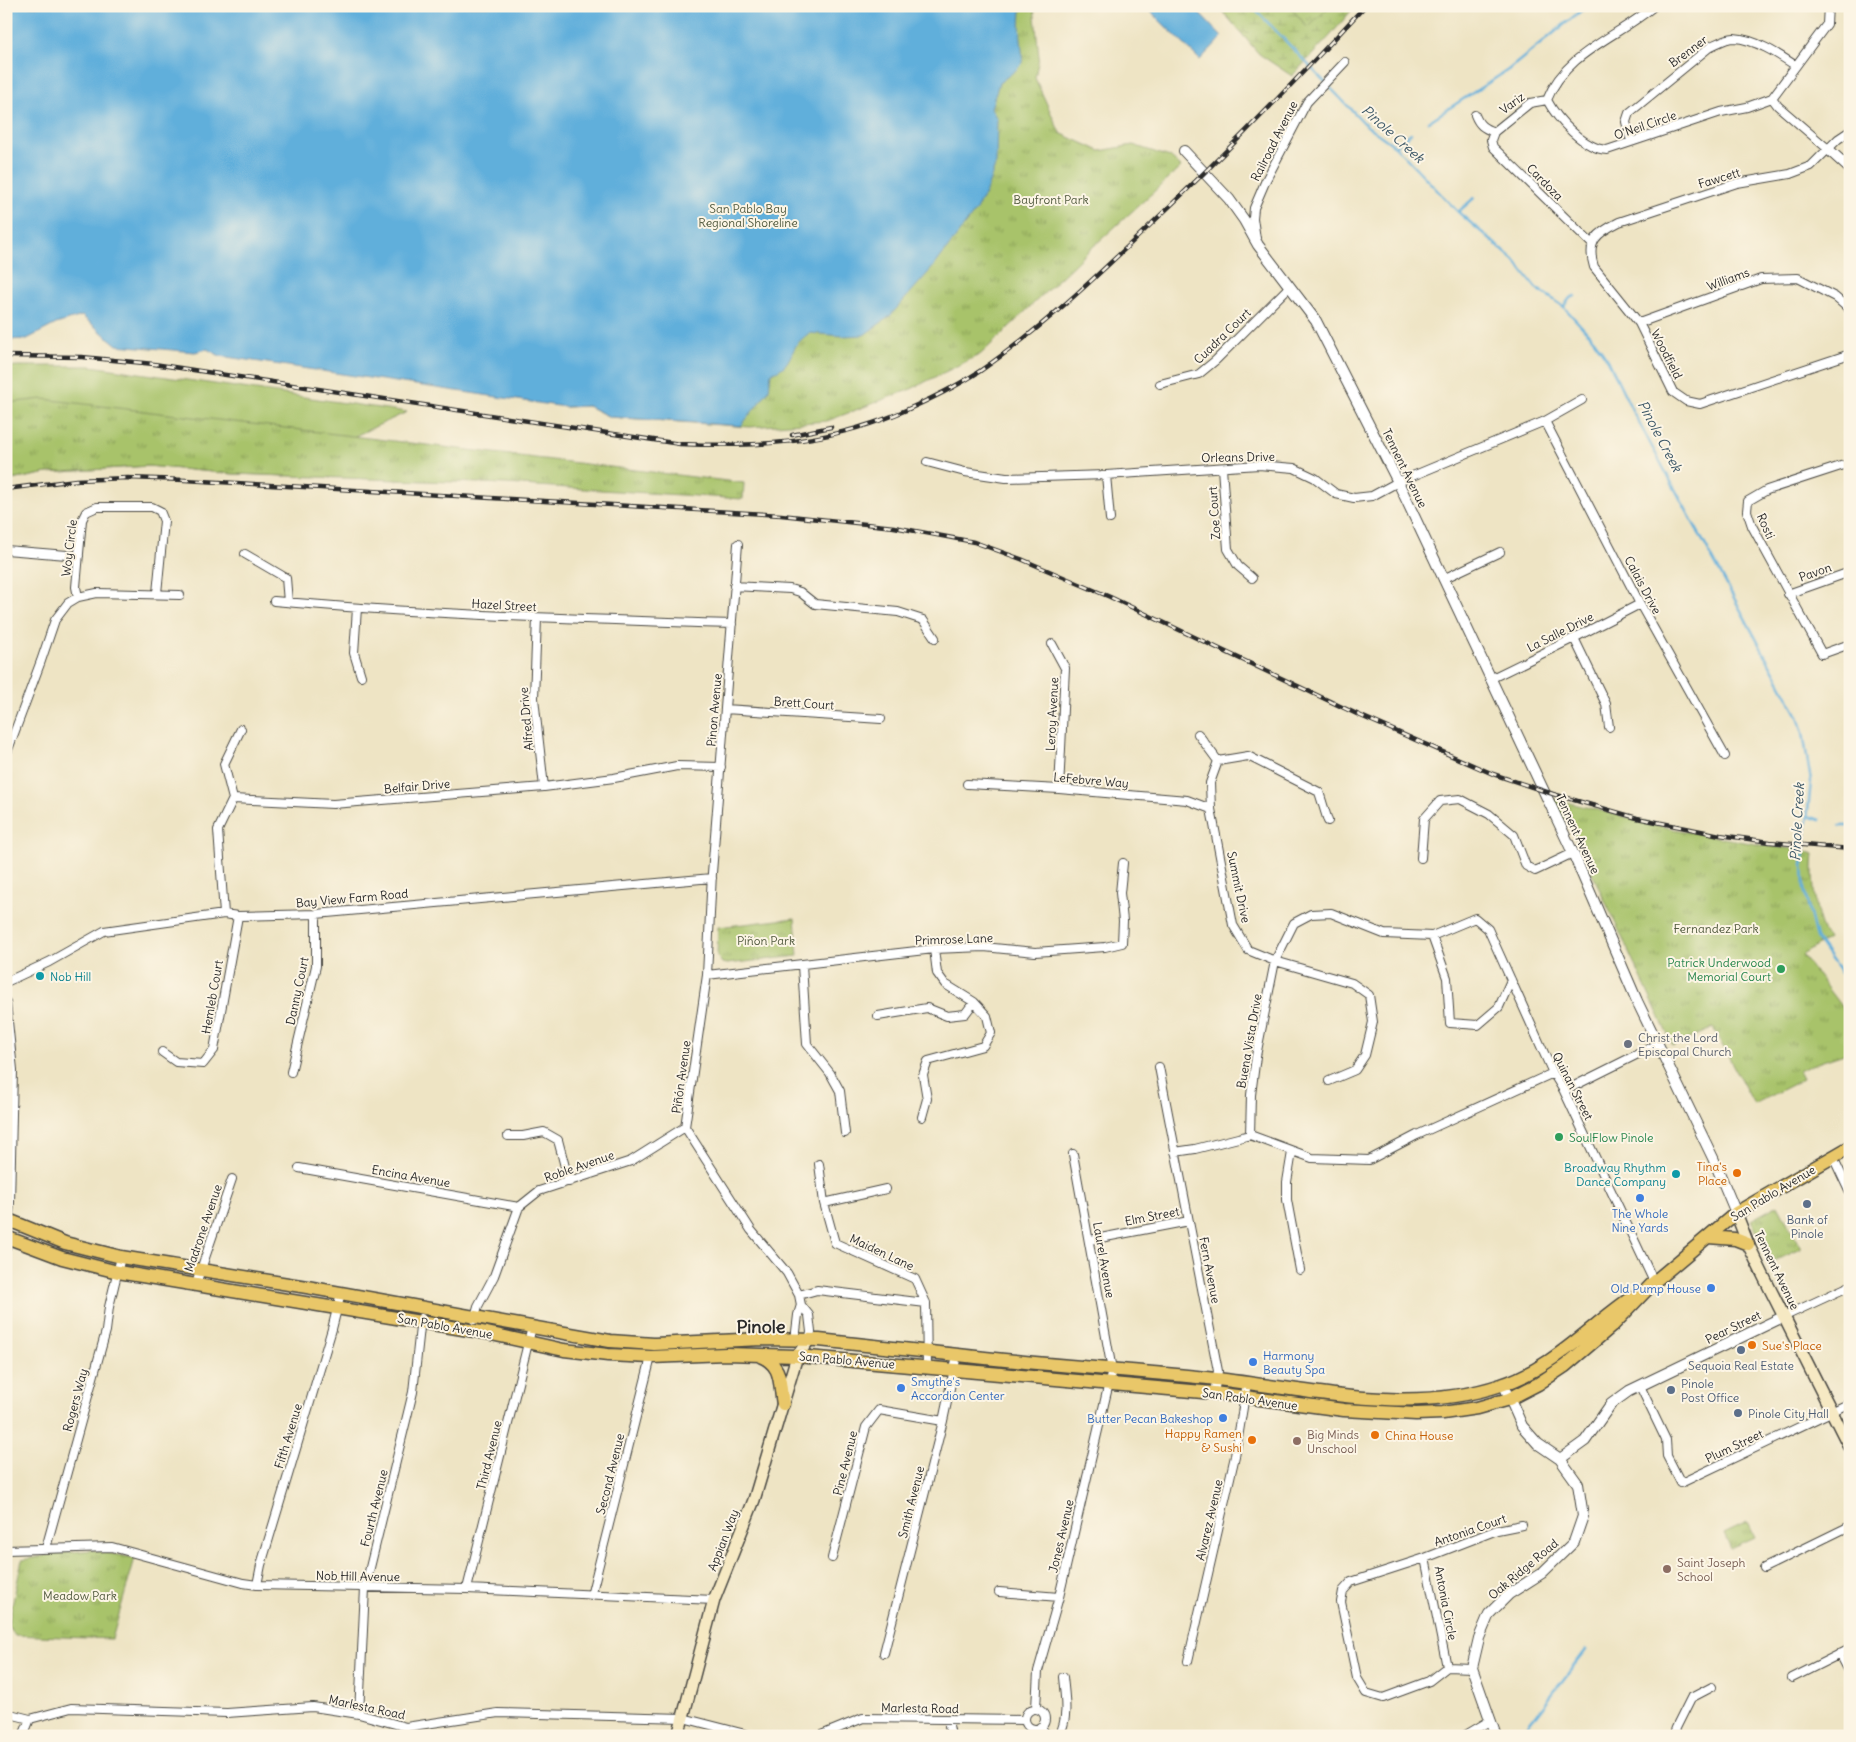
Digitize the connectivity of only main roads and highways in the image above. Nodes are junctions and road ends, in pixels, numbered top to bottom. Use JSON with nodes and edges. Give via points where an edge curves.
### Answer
{"nodes":[{"id":1,"x":1850,"y":1146,"type":"edge"},
{"id":2,"x":1736,"y":1213,"type":"junction"},
{"id":3,"x":7,"y":1220,"type":"edge"},
{"id":4,"x":1708,"y":1237,"type":"junction"},
{"id":5,"x":7,"y":1241,"type":"edge"},
{"id":6,"x":1748,"y":1244,"type":"junction"},
{"id":7,"x":1654,"y":1282,"type":"junction"},
{"id":8,"x":795,"y":1340,"type":"junction"},
{"id":9,"x":809,"y":1340,"type":"junction"},
{"id":10,"x":753,"y":1354,"type":"junction"},
{"id":11,"x":797,"y":1356,"type":"junction"},
{"id":12,"x":783,"y":1404,"type":"junction"},
{"id":13,"x":1850,"y":1448,"type":"edge"},
{"id":14,"x":678,"y":1736,"type":"edge"}],
"edges":[{"from":1,"to":2,"type":"main road","name":"San Pablo Avenue"},
{"from":2,"to":4,"type":"main road","name":"San Pablo Avenue"},
{"from":2,"to":6,"type":"main road","name":"Tennent Avenue"},
{"from":3,"to":8,"type":"main road","name":"San Pablo Avenue","via":[[65,1243],[121,1257],[610,1341],[654,1344]]},
{"from":4,"to":6,"type":"main road","via":[[1735,1239]]},
{"from":4,"to":7,"type":"main road","name":"San Pablo Avenue"},
{"from":5,"to":10,"type":"main road","name":"San Pablo Avenue","via":[[118,1272],[421,1322],[564,1350],[651,1357]]},
{"from":6,"to":13,"type":"main road","name":"Tennent Avenue"},
{"from":7,"to":9,"type":"main road","name":"San Pablo Avenue","via":[[1557,1356],[1504,1384],[1442,1399],[1375,1398],[1217,1379]]},
{"from":7,"to":11,"type":"main road","name":"San Pablo Avenue","via":[[1612,1326],[1538,1384],[1509,1399],[1477,1408],[1416,1414],[1344,1410],[1214,1393]]},
{"from":8,"to":9,"type":"main road","name":"San Pablo Avenue"},
{"from":8,"to":11,"type":"main road","name":"Appian Way"},
{"from":9,"to":11,"type":"main road","name":"Appian Way"},
{"from":10,"to":11,"type":"main road","name":"San Pablo Avenue"},
{"from":10,"to":12,"type":"main road","via":[[774,1364]]},
{"from":11,"to":12,"type":"main road","name":"Appian Way"},
{"from":12,"to":14,"type":"main road","name":"Appian Way","via":[[754,1500],[714,1600]]}]}
